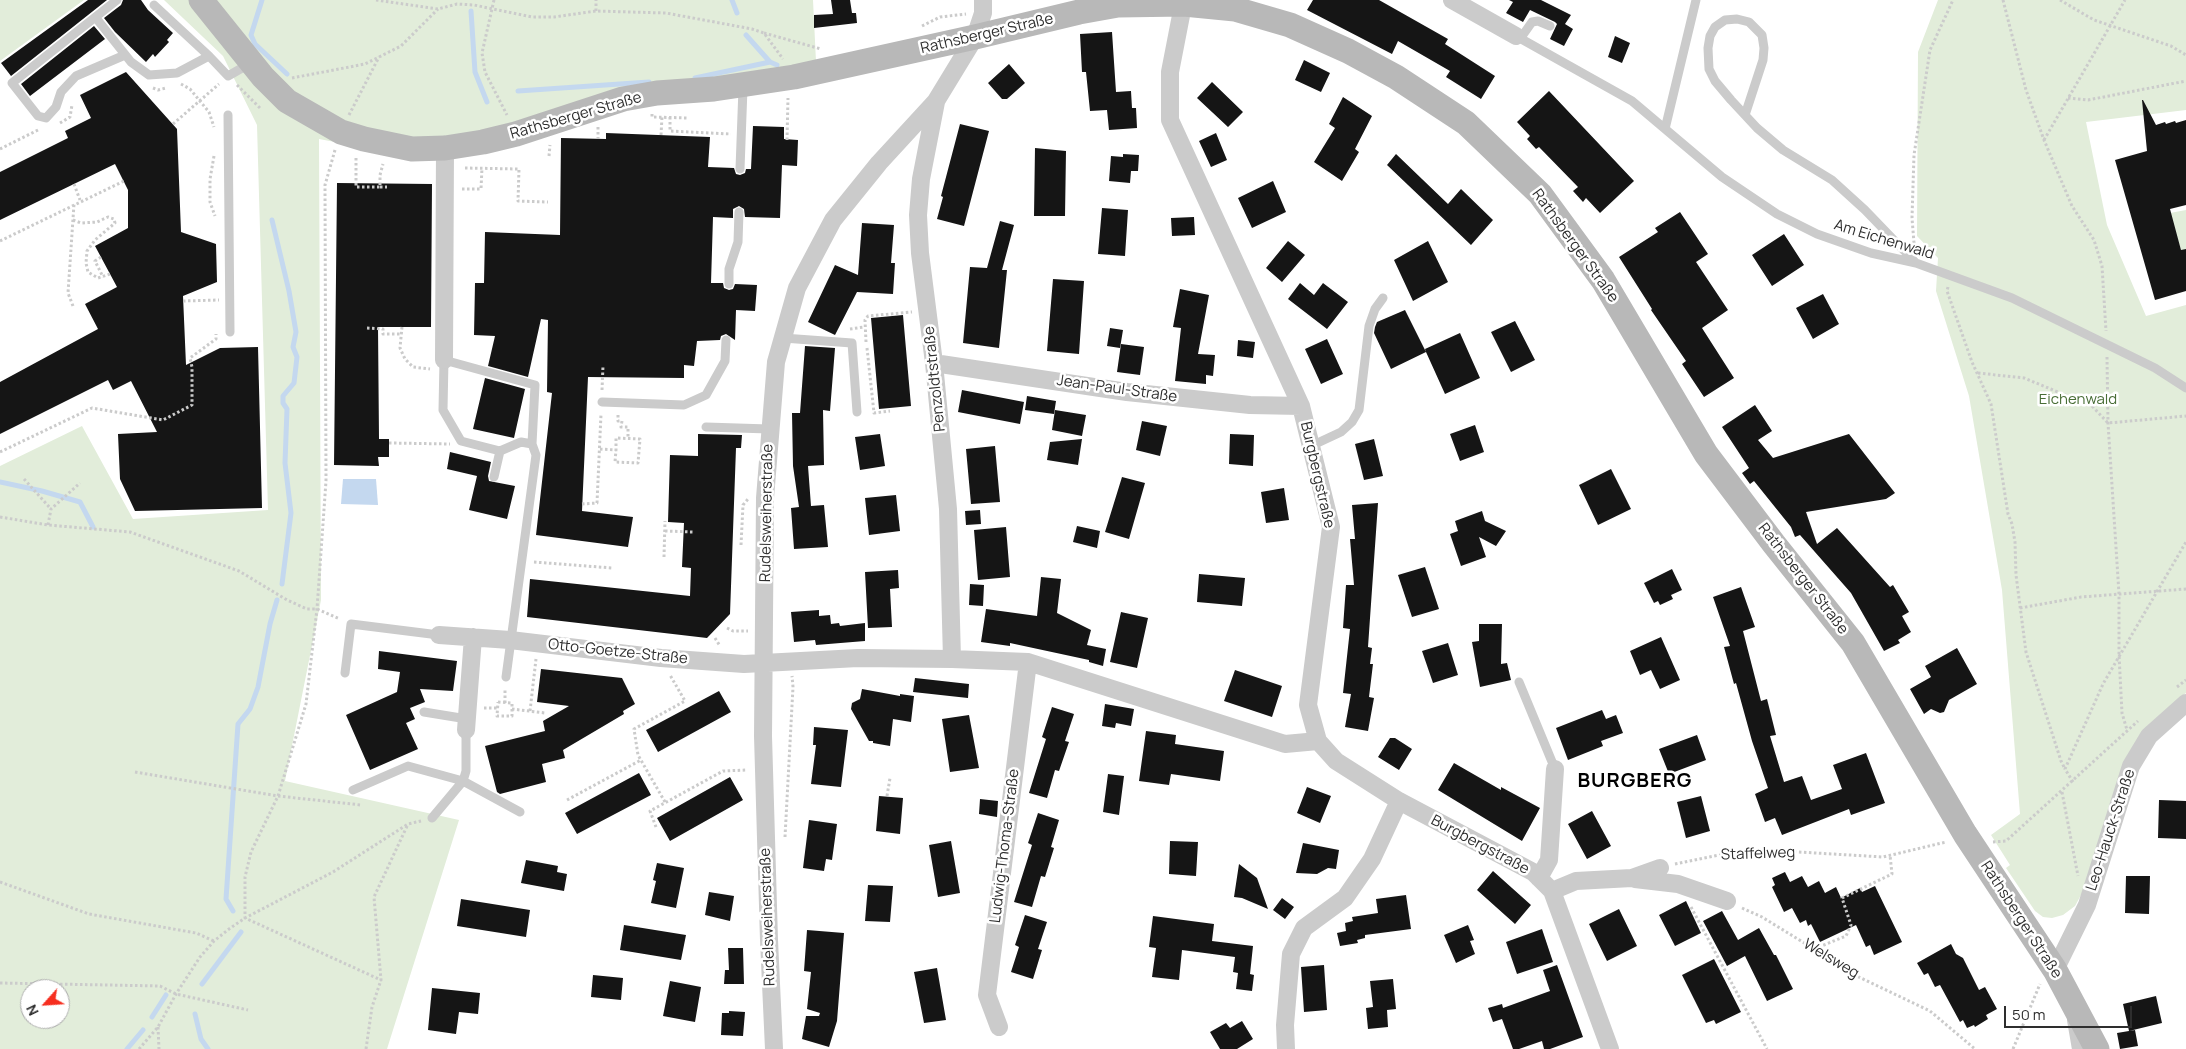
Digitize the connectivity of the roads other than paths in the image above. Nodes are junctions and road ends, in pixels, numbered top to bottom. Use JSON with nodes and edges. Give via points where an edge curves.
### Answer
{"nodes":[{"id":1,"x":117,"y":0,"type":"edge"},
{"id":2,"x":200,"y":0,"type":"edge"},
{"id":3,"x":1452,"y":0,"type":"edge"},
{"id":4,"x":1696,"y":0,"type":"edge"},
{"id":5,"x":1184,"y":2,"type":"edge"},
{"id":6,"x":154,"y":5,"type":"dead end"},
{"id":7,"x":983,"y":6,"type":"edge"},
{"id":8,"x":96,"y":18,"type":"junction"},
{"id":9,"x":1550,"y":26,"type":"dead end"},
{"id":10,"x":975,"y":37,"type":"junction"},
{"id":11,"x":1518,"y":37,"type":"junction"},
{"id":12,"x":125,"y":55,"type":"junction"},
{"id":13,"x":209,"y":56,"type":"junction"},
{"id":14,"x":252,"y":62,"type":"junction"},
{"id":15,"x":743,"y":85,"type":"junction"},
{"id":16,"x":936,"y":101,"type":"junction"},
{"id":17,"x":228,"y":115,"type":"dead end"},
{"id":18,"x":1745,"y":115,"type":"junction"},
{"id":19,"x":1665,"y":129,"type":"junction"},
{"id":20,"x":446,"y":158,"type":"junction"},
{"id":21,"x":740,"y":169,"type":"dead end"},
{"id":22,"x":739,"y":212,"type":"dead end"},
{"id":23,"x":1916,"y":263,"type":"junction"},
{"id":24,"x":729,"y":284,"type":"dead end"},
{"id":25,"x":1383,"y":298,"type":"dead end"},
{"id":26,"x":230,"y":332,"type":"dead end"},
{"id":27,"x":783,"y":338,"type":"junction"},
{"id":28,"x":726,"y":340,"type":"dead end"},
{"id":29,"x":934,"y":363,"type":"junction"},
{"id":30,"x":444,"y":364,"type":"junction"},
{"id":31,"x":2186,"y":388,"type":"edge"},
{"id":32,"x":605,"y":402,"type":"road end"},
{"id":33,"x":1301,"y":406,"type":"junction"},
{"id":34,"x":858,"y":412,"type":"dead end"},
{"id":35,"x":706,"y":427,"type":"dead end"},
{"id":36,"x":769,"y":429,"type":"junction"},
{"id":37,"x":532,"y":444,"type":"junction"},
{"id":38,"x":1311,"y":446,"type":"junction"},
{"id":39,"x":500,"y":451,"type":"junction"},
{"id":40,"x":494,"y":477,"type":"dead end"},
{"id":41,"x":440,"y":635,"type":"joint"},
{"id":42,"x":474,"y":637,"type":"junction"},
{"id":43,"x":510,"y":640,"type":"junction"},
{"id":44,"x":952,"y":659,"type":"junction"},
{"id":45,"x":1028,"y":662,"type":"junction"},
{"id":46,"x":763,"y":664,"type":"junction"},
{"id":47,"x":345,"y":673,"type":"dead end"},
{"id":48,"x":506,"y":677,"type":"dead end"},
{"id":49,"x":1519,"y":682,"type":"dead end"},
{"id":50,"x":2186,"y":703,"type":"edge"},
{"id":51,"x":424,"y":712,"type":"dead end"},
{"id":52,"x":467,"y":724,"type":"junction"},
{"id":53,"x":1318,"y":741,"type":"junction"},
{"id":54,"x":1555,"y":769,"type":"joint"},
{"id":55,"x":463,"y":780,"type":"junction"},
{"id":56,"x":353,"y":790,"type":"dead end"},
{"id":57,"x":1399,"y":801,"type":"junction"},
{"id":58,"x":520,"y":812,"type":"dead end"},
{"id":59,"x":432,"y":818,"type":"road end"},
{"id":60,"x":1660,"y":868,"type":"road end"},
{"id":61,"x":1539,"y":878,"type":"junction"},
{"id":62,"x":1632,"y":878,"type":"junction"},
{"id":63,"x":1552,"y":891,"type":"junction"},
{"id":64,"x":1727,"y":901,"type":"road end"},
{"id":65,"x":2048,"y":976,"type":"junction"},
{"id":66,"x":2073,"y":1000,"type":"junction"},
{"id":67,"x":999,"y":1027,"type":"dead end"},
{"id":68,"x":774,"y":1049,"type":"edge"},
{"id":69,"x":1286,"y":1049,"type":"edge"},
{"id":70,"x":1610,"y":1049,"type":"edge"},
{"id":71,"x":2081,"y":1049,"type":"edge"},
{"id":72,"x":2097,"y":1049,"type":"edge"}],
"edges":[{"from":1,"to":8,"type":"lane"},
{"from":2,"to":14,"type":"street","name":"Rathsberger Straße"},
{"from":3,"to":11,"type":"street"},
{"from":4,"to":19,"type":"lane"},
{"from":5,"to":10,"type":"street","name":"Rathsberger Straße","via":[[1110,6]]},
{"from":5,"to":33,"type":"street","name":"Burgbergstraße","via":[[1170,72],[1170,120]]},
{"from":5,"to":65,"type":"street","name":"Rathsberger Straße","via":[[1234,9],[1290,25],[1348,51],[1396,77],[1466,123],[1540,194],[1603,280],[1706,454],[1853,643]]},
{"from":6,"to":13,"type":"lane"},
{"from":7,"to":10,"type":"street","name":"Rudelsweiherstraße"},
{"from":8,"to":12,"type":"lane"},
{"from":8,"to":12,"type":"lane","via":[[12,83],[38,116],[46,118],[56,107],[61,92],[76,76]]},
{"from":9,"to":11,"type":"lane","via":[[1532,22]]},
{"from":10,"to":15,"type":"street","name":"Rathsberger Straße","via":[[791,87]]},
{"from":10,"to":16,"type":"street","name":"Rudelsweiherstraße"},
{"from":11,"to":19,"type":"lane","name":"Am Eichenwald","via":[[1632,101]]},
{"from":12,"to":13,"type":"lane","via":[[149,75],[177,73]]},
{"from":13,"to":14,"type":"lane","via":[[228,76]]},
{"from":14,"to":20,"type":"street","name":"Rathsberger Straße","via":[[268,104],[287,101],[348,140],[374,141]]},
{"from":15,"to":20,"type":"street","name":"Rathsberger Straße","via":[[623,99],[483,142]]},
{"from":15,"to":21,"type":"lane"},
{"from":16,"to":27,"type":"street","name":"Rudelsweiherstraße","via":[[879,163],[833,220],[797,288]]},
{"from":16,"to":29,"type":"street","name":"Penzoldtstraße","via":[[921,179],[918,215]]},
{"from":17,"to":26,"type":"lane"},
{"from":18,"to":18,"type":"lane","via":[[1715,81],[1709,69],[1710,36],[1715,26],[1725,20],[1750,22],[1762,35],[1763,60]]},
{"from":18,"to":23,"type":"lane","via":[[1783,150],[1832,180]]},
{"from":19,"to":23,"type":"lane","name":"Am Eichenwald","via":[[1722,177],[1776,214],[1853,247]]},
{"from":20,"to":30,"type":"street"},
{"from":22,"to":24,"type":"lane","via":[[738,242],[729,269]]},
{"from":23,"to":31,"type":"lane","name":"Am Eichenwald","via":[[2012,298],[2154,368]]},
{"from":25,"to":38,"type":"lane","via":[[1369,326],[1359,410],[1341,432]]},
{"from":27,"to":34,"type":"lane","via":[[852,343]]},
{"from":27,"to":36,"type":"street","name":"Rudelsweiherstraße","via":[[776,362]]},
{"from":28,"to":32,"type":"lane","via":[[725,361],[706,395],[684,405]]},
{"from":29,"to":33,"type":"street","name":"Jean-Paul-Straße","via":[[1127,392],[1250,406]]},
{"from":29,"to":44,"type":"street","name":"Penzoldtstraße","via":[[948,509]]},
{"from":30,"to":37,"type":"lane","via":[[535,385]]},
{"from":30,"to":39,"type":"lane","via":[[443,410],[461,441]]},
{"from":33,"to":38,"type":"street","name":"Burgbergstraße"},
{"from":35,"to":36,"type":"lane"},
{"from":36,"to":46,"type":"street","name":"Rudelsweiherstraße"},
{"from":37,"to":39,"type":"lane","via":[[521,442]]},
{"from":37,"to":43,"type":"lane","via":[[536,455]]},
{"from":38,"to":53,"type":"street","name":"Burgbergstraße","via":[[1331,527],[1308,705]]},
{"from":39,"to":40,"type":"lane"},
{"from":41,"to":42,"type":"street","name":"Otto-Goetze-Straße"},
{"from":41,"to":47,"type":"lane","via":[[351,624]]},
{"from":42,"to":43,"type":"street","name":"Otto-Goetze-Straße"},
{"from":42,"to":52,"type":"street"},
{"from":43,"to":46,"type":"street","name":"Otto-Goetze-Straße","via":[[661,658]]},
{"from":43,"to":48,"type":"lane"},
{"from":44,"to":45,"type":"street"},
{"from":44,"to":46,"type":"street","via":[[858,658]]},
{"from":45,"to":53,"type":"street","via":[[1285,744]]},
{"from":45,"to":67,"type":"street","name":"Ludwig-Thoma-Straße","via":[[987,995]]},
{"from":46,"to":68,"type":"street","name":"Rudelsweiherstraße","via":[[763,769]]},
{"from":49,"to":54,"type":"lane"},
{"from":50,"to":65,"type":"street","name":"Leo-Hauck-Straße","via":[[2150,736],[2131,766],[2087,906]]},
{"from":51,"to":52,"type":"lane"},
{"from":52,"to":55,"type":"lane"},
{"from":53,"to":57,"type":"street","name":"Burgbergstraße","via":[[1336,761]]},
{"from":54,"to":61,"type":"street","name":"Burgbergstraße","via":[[1550,860]]},
{"from":55,"to":56,"type":"lane","via":[[408,766]]},
{"from":55,"to":58,"type":"lane"},
{"from":55,"to":59,"type":"lane"},
{"from":57,"to":61,"type":"street","name":"Burgbergstraße"},
{"from":57,"to":69,"type":"street","via":[[1372,859],[1345,898],[1304,928],[1291,954]]},
{"from":60,"to":62,"type":"street"},
{"from":61,"to":63,"type":"street","name":"Burgbergstraße"},
{"from":62,"to":63,"type":"street","via":[[1576,881]]},
{"from":62,"to":64,"type":"street","via":[[1678,884]]},
{"from":63,"to":70,"type":"street","name":"Burgbergstraße"},
{"from":65,"to":66,"type":"street","name":"Rathsberger Straße"},
{"from":66,"to":71,"type":"street"},
{"from":66,"to":72,"type":"street","name":"Rathsberger Straße"}]}
